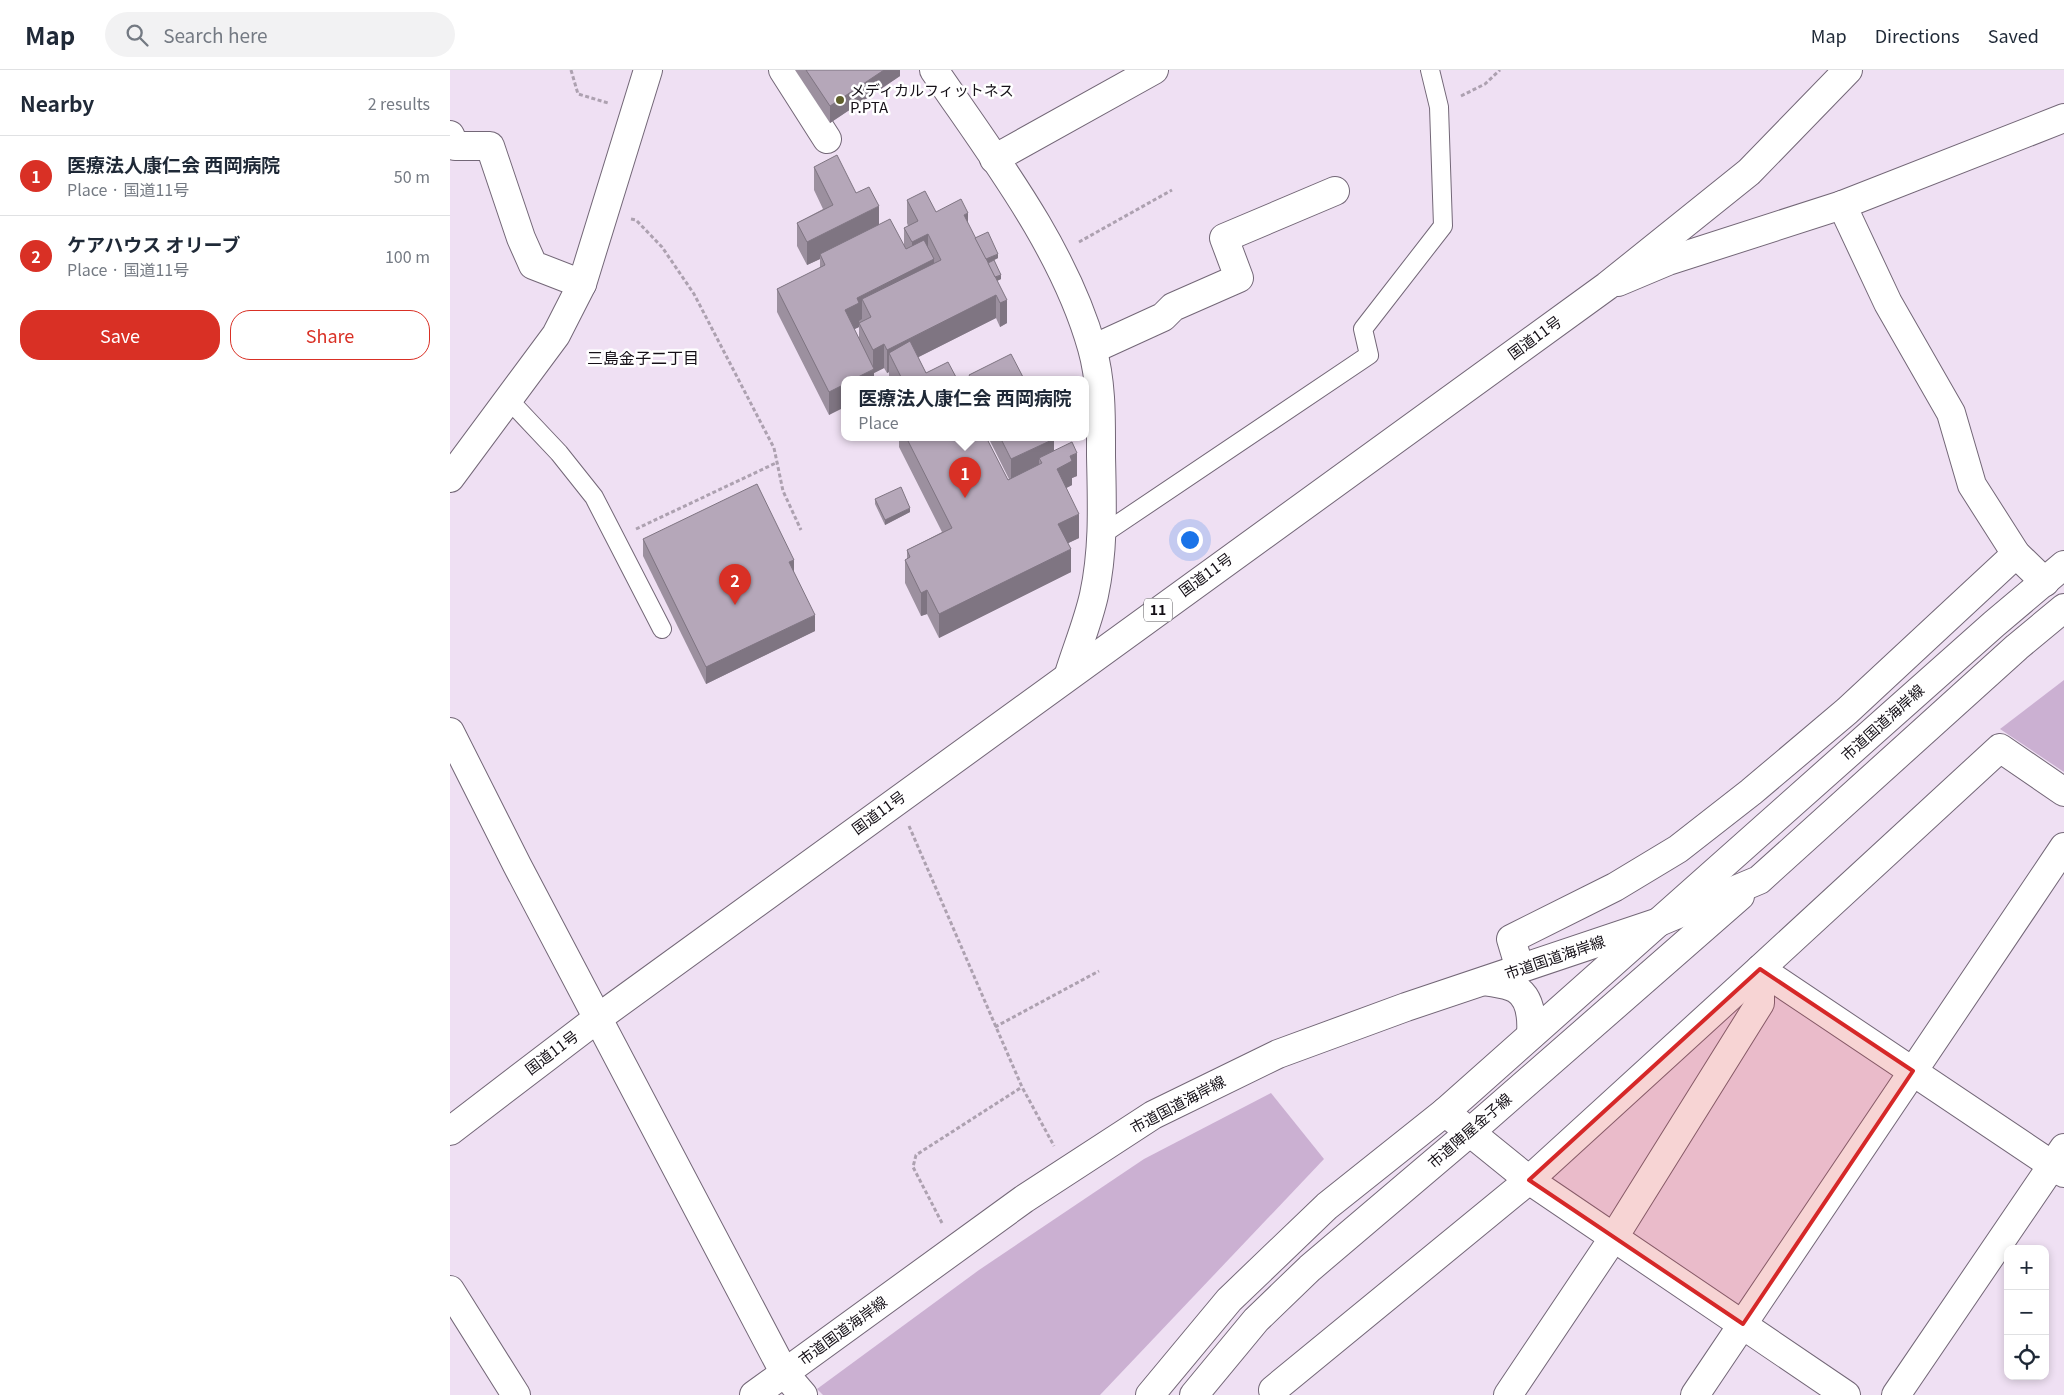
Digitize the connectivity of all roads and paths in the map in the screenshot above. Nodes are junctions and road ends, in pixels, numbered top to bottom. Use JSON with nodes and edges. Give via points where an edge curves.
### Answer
{"nodes":[{"id":1,"x":571,"y":70,"type":"edge"},
{"id":2,"x":648,"y":70,"type":"edge"},
{"id":3,"x":783,"y":70,"type":"edge"},
{"id":4,"x":934,"y":70,"type":"edge"},
{"id":5,"x":1154,"y":70,"type":"edge"},
{"id":6,"x":1430,"y":70,"type":"edge"},
{"id":7,"x":1500,"y":70,"type":"edge"},
{"id":8,"x":1848,"y":70,"type":"edge"},
{"id":9,"x":1439,"y":107,"type":"junction"},
{"id":10,"x":635,"y":111,"type":"junction"},
{"id":11,"x":2064,"y":118,"type":"edge"},
{"id":12,"x":827,"y":139,"type":"dead end"},
{"id":13,"x":452,"y":143,"type":"edge"},
{"id":14,"x":994,"y":159,"type":"junction"},
{"id":15,"x":1172,"y":190,"type":"dead end"},
{"id":16,"x":1335,"y":191,"type":"dead end"},
{"id":17,"x":1842,"y":205,"type":"junction"},
{"id":18,"x":605,"y":210,"type":"junction"},
{"id":19,"x":1054,"y":256,"type":"junction"},
{"id":20,"x":582,"y":284,"type":"junction"},
{"id":21,"x":1607,"y":286,"type":"junction"},
{"id":22,"x":1092,"y":349,"type":"junction"},
{"id":23,"x":508,"y":399,"type":"junction"},
{"id":24,"x":778,"y":462,"type":"junction"},
{"id":25,"x":450,"y":478,"type":"edge"},
{"id":26,"x":801,"y":530,"type":"dead end"},
{"id":27,"x":1103,"y":534,"type":"junction"},
{"id":28,"x":617,"y":539,"type":"junction"},
{"id":29,"x":2016,"y":554,"type":"junction"},
{"id":30,"x":2058,"y":582,"type":"edge"},
{"id":31,"x":2064,"y":608,"type":"edge"},
{"id":32,"x":662,"y":629,"type":"dead end"},
{"id":33,"x":1069,"y":674,"type":"junction"},
{"id":34,"x":450,"y":732,"type":"edge"},
{"id":35,"x":2064,"y":792,"type":"edge"},
{"id":36,"x":898,"y":800,"type":"junction"},
{"id":37,"x":2064,"y":846,"type":"edge"},
{"id":38,"x":1758,"y":880,"type":"junction"},
{"id":39,"x":1659,"y":922,"type":"junction"},
{"id":40,"x":1520,"y":969,"type":"junction"},
{"id":41,"x":1760,"y":969,"type":"junction"},
{"id":42,"x":1099,"y":971,"type":"dead end"},
{"id":43,"x":1485,"y":981,"type":"junction"},
{"id":44,"x":598,"y":1018,"type":"junction"},
{"id":45,"x":995,"y":1028,"type":"junction"},
{"id":46,"x":1531,"y":1036,"type":"junction"},
{"id":47,"x":1913,"y":1071,"type":"junction"},
{"id":48,"x":1022,"y":1086,"type":"junction"},
{"id":49,"x":1445,"y":1112,"type":"junction"},
{"id":50,"x":450,"y":1131,"type":"edge"},
{"id":51,"x":1469,"y":1133,"type":"junction"},
{"id":52,"x":2060,"y":1162,"type":"edge"},
{"id":53,"x":1068,"y":1171,"type":"junction"},
{"id":54,"x":1529,"y":1180,"type":"junction"},
{"id":55,"x":1614,"y":1237,"type":"junction"},
{"id":56,"x":956,"y":1249,"type":"junction"},
{"id":57,"x":450,"y":1290,"type":"edge"},
{"id":58,"x":1743,"y":1324,"type":"junction"},
{"id":59,"x":785,"y":1374,"type":"junction"},
{"id":60,"x":1273,"y":1393,"type":"edge"},
{"id":61,"x":516,"y":1395,"type":"edge"},
{"id":62,"x":754,"y":1395,"type":"edge"},
{"id":63,"x":803,"y":1395,"type":"edge"},
{"id":64,"x":1150,"y":1395,"type":"edge"},
{"id":65,"x":1194,"y":1395,"type":"edge"},
{"id":66,"x":1508,"y":1395,"type":"edge"},
{"id":67,"x":1695,"y":1395,"type":"edge"},
{"id":68,"x":1846,"y":1395,"type":"edge"},
{"id":69,"x":1896,"y":1395,"type":"edge"}],
"edges":[{"from":1,"to":10,"type":"path","via":[[578,94]]},
{"from":2,"to":10,"type":"main road"},
{"from":3,"to":12,"type":"main road"},
{"from":4,"to":14,"type":"main road"},
{"from":5,"to":14,"type":"main road"},
{"from":6,"to":9,"type":"lane"},
{"from":7,"to":9,"type":"path","via":[[1485,84]]},
{"from":8,"to":21,"type":"main road","name":"国道11号","number":"11","via":[[1749,172]]},
{"from":9,"to":27,"type":"lane","via":[[1443,226],[1363,329],[1369,355]]},
{"from":10,"to":18,"type":"main road"},
{"from":11,"to":17,"type":"main road"},
{"from":13,"to":20,"type":"main road","via":[[490,146],[533,265]]},
{"from":14,"to":19,"type":"main road"},
{"from":15,"to":19,"type":"path"},
{"from":16,"to":22,"type":"main road","via":[[1224,238],[1239,278],[1173,307],[1163,317]]},
{"from":17,"to":21,"type":"main road","via":[[1668,261]]},
{"from":17,"to":29,"type":"main road","via":[[1888,303],[1951,413],[1972,485]]},
{"from":18,"to":20,"type":"main road"},
{"from":18,"to":24,"type":"path","via":[[636,220],[662,247],[694,294],[774,448]]},
{"from":19,"to":22,"type":"main road"},
{"from":20,"to":23,"type":"main road","via":[[556,335]]},
{"from":21,"to":33,"type":"main road","name":"国道11号","number":"11"},
{"from":22,"to":27,"type":"main road","via":[[1101,399]]},
{"from":23,"to":25,"type":"main road"},
{"from":23,"to":28,"type":"lane","via":[[559,453],[594,497]]},
{"from":24,"to":26,"type":"path","via":[[783,491]]},
{"from":24,"to":28,"type":"path"},
{"from":27,"to":33,"type":"main road","via":[[1094,595]]},
{"from":28,"to":32,"type":"lane"},
{"from":29,"to":30,"type":"main road"},
{"from":29,"to":40,"type":"main road","via":[[1847,710],[1678,849],[1615,887],[1510,939]]},
{"from":30,"to":39,"type":"main road","name":"市道国道海岸線","via":[[1994,624]]},
{"from":31,"to":38,"type":"main road","name":"市道国道海岸線"},
{"from":33,"to":36,"type":"main road","name":"国道11号","number":"11"},
{"from":34,"to":44,"type":"main road"},
{"from":35,"to":41,"type":"main road","via":[[2000,748]]},
{"from":36,"to":44,"type":"main road","name":"国道11号","number":"11"},
{"from":36,"to":45,"type":"path"},
{"from":37,"to":47,"type":"main road"},
{"from":38,"to":39,"type":"main road","name":"市道国道海岸線"},
{"from":38,"to":51,"type":"main road","name":"市道陣屋金子線"},
{"from":39,"to":40,"type":"main road","name":"市道国道海岸線"},
{"from":39,"to":46,"type":"main road","name":"市道陣屋金子線"},
{"from":40,"to":43,"type":"main road","name":"市道国道海岸線"},
{"from":41,"to":47,"type":"main road"},
{"from":41,"to":54,"type":"main road"},
{"from":41,"to":55,"type":"main road","via":[[1760,1003]]},
{"from":42,"to":45,"type":"path"},
{"from":43,"to":46,"type":"main road","via":[[1516,989],[1532,1017]]},
{"from":43,"to":53,"type":"main road","name":"市道国道海岸線","via":[[1278,1054],[1153,1116]]},
{"from":44,"to":50,"type":"main road","name":"国道11号","number":"11"},
{"from":44,"to":59,"type":"main road"},
{"from":45,"to":48,"type":"path"},
{"from":46,"to":49,"type":"main road","name":"市道陣屋金子線"},
{"from":47,"to":52,"type":"main road"},
{"from":47,"to":58,"type":"main road"},
{"from":48,"to":53,"type":"path"},
{"from":48,"to":56,"type":"path","via":[[916,1155],[913,1167]]},
{"from":49,"to":51,"type":"main road"},
{"from":49,"to":64,"type":"main road","name":"市道陣屋金子線","via":[[1327,1206],[1229,1300]]},
{"from":51,"to":54,"type":"main road"},
{"from":51,"to":65,"type":"main road","name":"市道陣屋金子線","via":[[1310,1268],[1256,1320]]},
{"from":52,"to":69,"type":"main road"},
{"from":53,"to":56,"type":"main road","name":"市道国道海岸線"},
{"from":54,"to":55,"type":"main road"},
{"from":54,"to":60,"type":"main road"},
{"from":55,"to":58,"type":"main road"},
{"from":55,"to":66,"type":"main road"},
{"from":56,"to":59,"type":"main road","name":"市道国道海岸線"},
{"from":57,"to":61,"type":"main road"},
{"from":58,"to":67,"type":"main road"},
{"from":58,"to":68,"type":"main road"},
{"from":59,"to":62,"type":"main road","name":"市道国道海岸線"},
{"from":59,"to":63,"type":"main road"}]}
